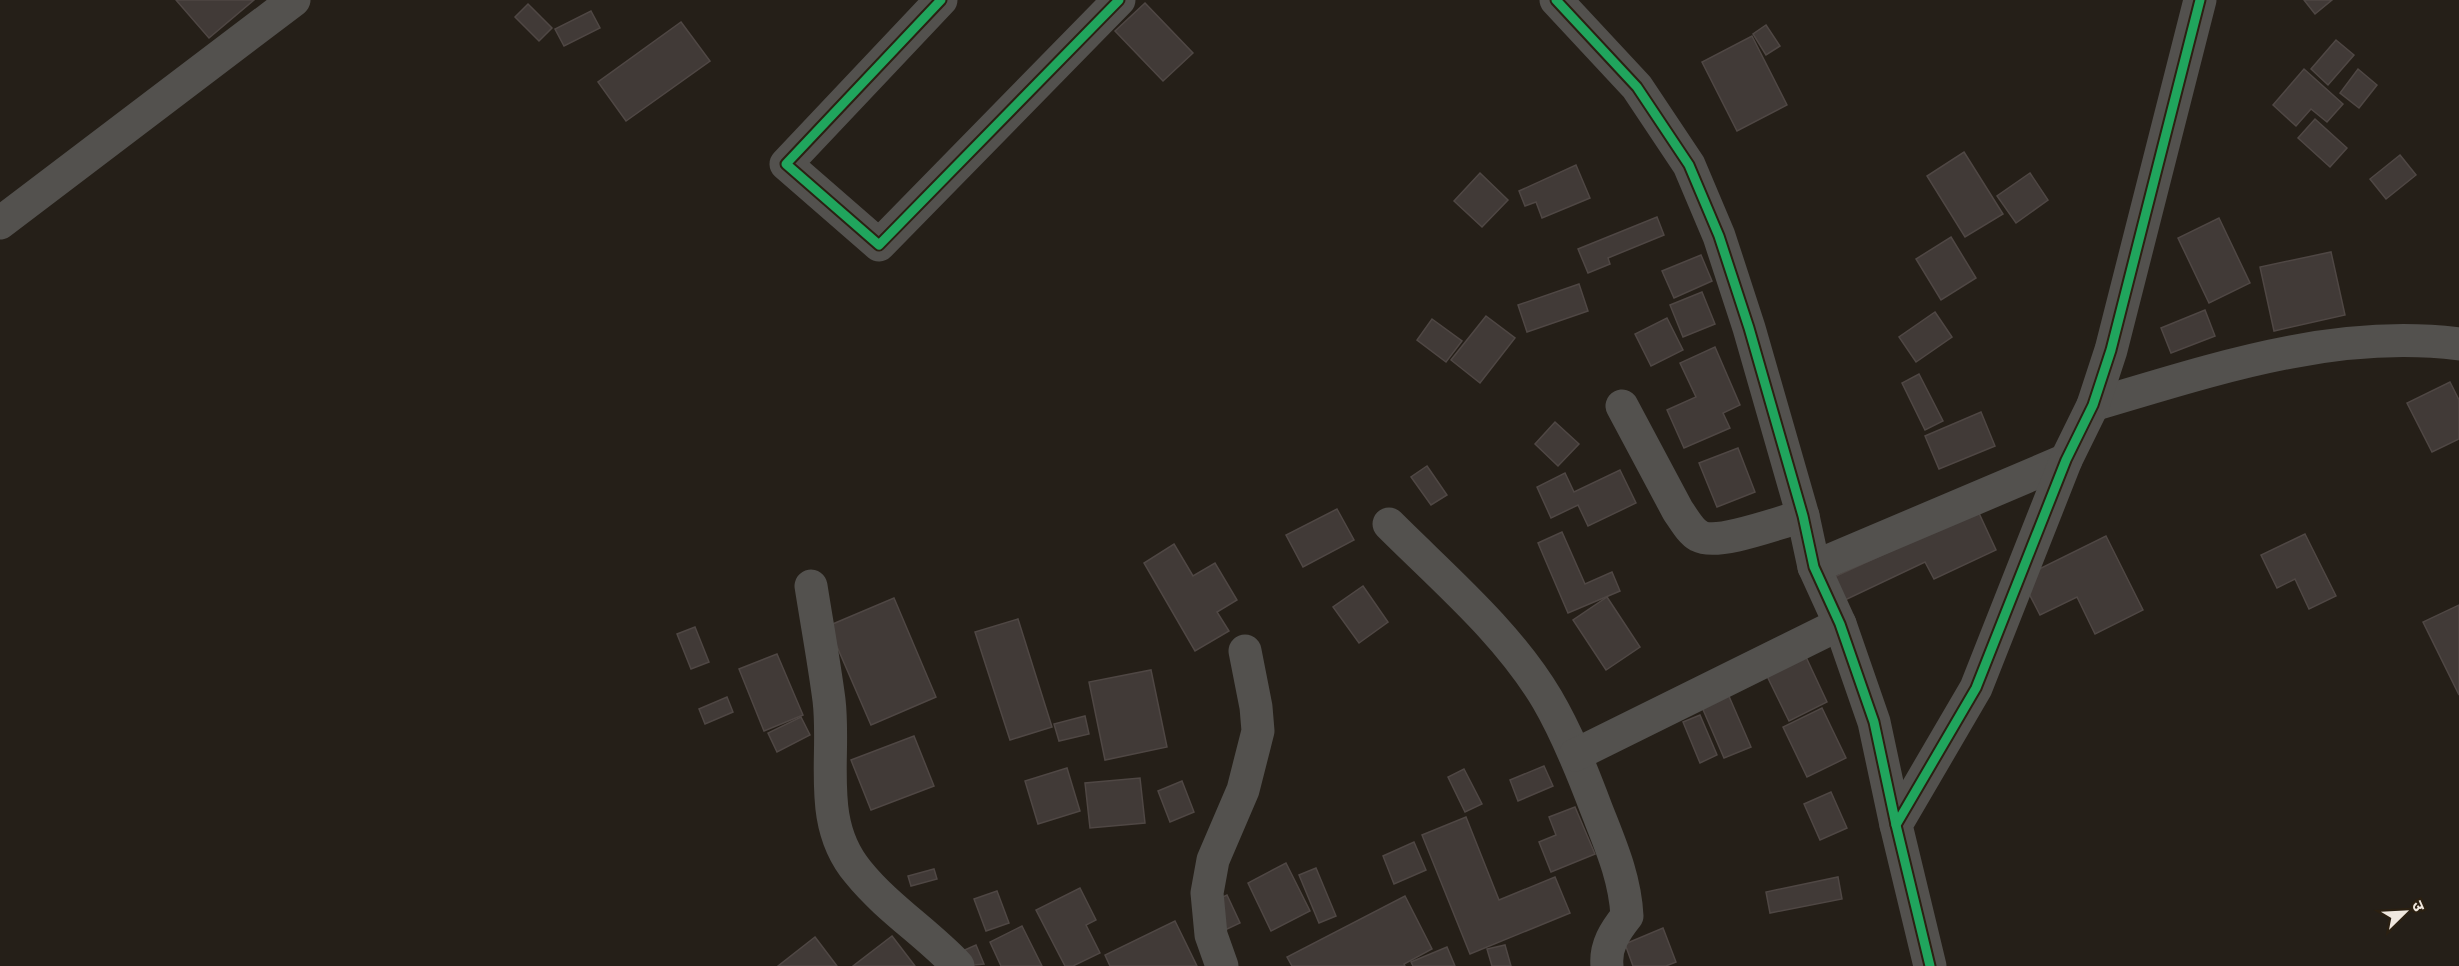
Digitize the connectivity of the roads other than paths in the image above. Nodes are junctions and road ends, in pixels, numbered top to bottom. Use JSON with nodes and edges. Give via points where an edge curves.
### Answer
{"nodes":[{"id":1,"x":294,"y":0,"type":"edge"},
{"id":2,"x":941,"y":0,"type":"edge"},
{"id":3,"x":1119,"y":0,"type":"edge"},
{"id":4,"x":1556,"y":0,"type":"edge"},
{"id":5,"x":2200,"y":0,"type":"edge"},
{"id":6,"x":0,"y":223,"type":"edge"},
{"id":7,"x":2459,"y":344,"type":"edge"},
{"id":8,"x":2094,"y":405,"type":"junction"},
{"id":9,"x":1622,"y":406,"type":"dead end"},
{"id":10,"x":2066,"y":460,"type":"junction"},
{"id":11,"x":1803,"y":516,"type":"junction"},
{"id":12,"x":1389,"y":524,"type":"dead end"},
{"id":13,"x":1814,"y":567,"type":"junction"},
{"id":14,"x":812,"y":586,"type":"dead end"},
{"id":15,"x":1840,"y":624,"type":"junction"},
{"id":16,"x":1245,"y":651,"type":"dead end"},
{"id":17,"x":1575,"y":755,"type":"junction"},
{"id":18,"x":1896,"y":825,"type":"junction"},
{"id":19,"x":958,"y":966,"type":"edge"},
{"id":20,"x":1222,"y":966,"type":"edge"},
{"id":21,"x":1608,"y":966,"type":"edge"},
{"id":22,"x":1930,"y":966,"type":"edge"}],
"edges":[{"from":1,"to":6,"type":"street"},
{"from":2,"to":3,"type":"street","via":[[786,164],[879,245]]},
{"from":4,"to":11,"type":"street","via":[[1637,87],[1689,165],[1719,236],[1749,328]]},
{"from":5,"to":8,"type":"street"},
{"from":7,"to":8,"type":"street","via":[[2344,343],[2246,360]]},
{"from":8,"to":10,"type":"street"},
{"from":9,"to":11,"type":"street","via":[[1678,511],[1699,536],[1728,537]]},
{"from":10,"to":13,"type":"street"},
{"from":10,"to":18,"type":"street","via":[[1976,688]]},
{"from":11,"to":13,"type":"street"},
{"from":12,"to":17,"type":"street","via":[[1517,656],[1547,699]]},
{"from":13,"to":15,"type":"street"},
{"from":14,"to":19,"type":"street","via":[[829,700],[830,796],[842,848],[880,895]]},
{"from":15,"to":17,"type":"street"},
{"from":15,"to":18,"type":"street","via":[[1874,722]]},
{"from":16,"to":20,"type":"street","via":[[1258,731],[1243,790],[1213,860],[1207,893],[1211,935]]},
{"from":17,"to":21,"type":"street","via":[[1626,894],[1628,916],[1613,934],[1606,959]]},
{"from":18,"to":22,"type":"street"}]}
